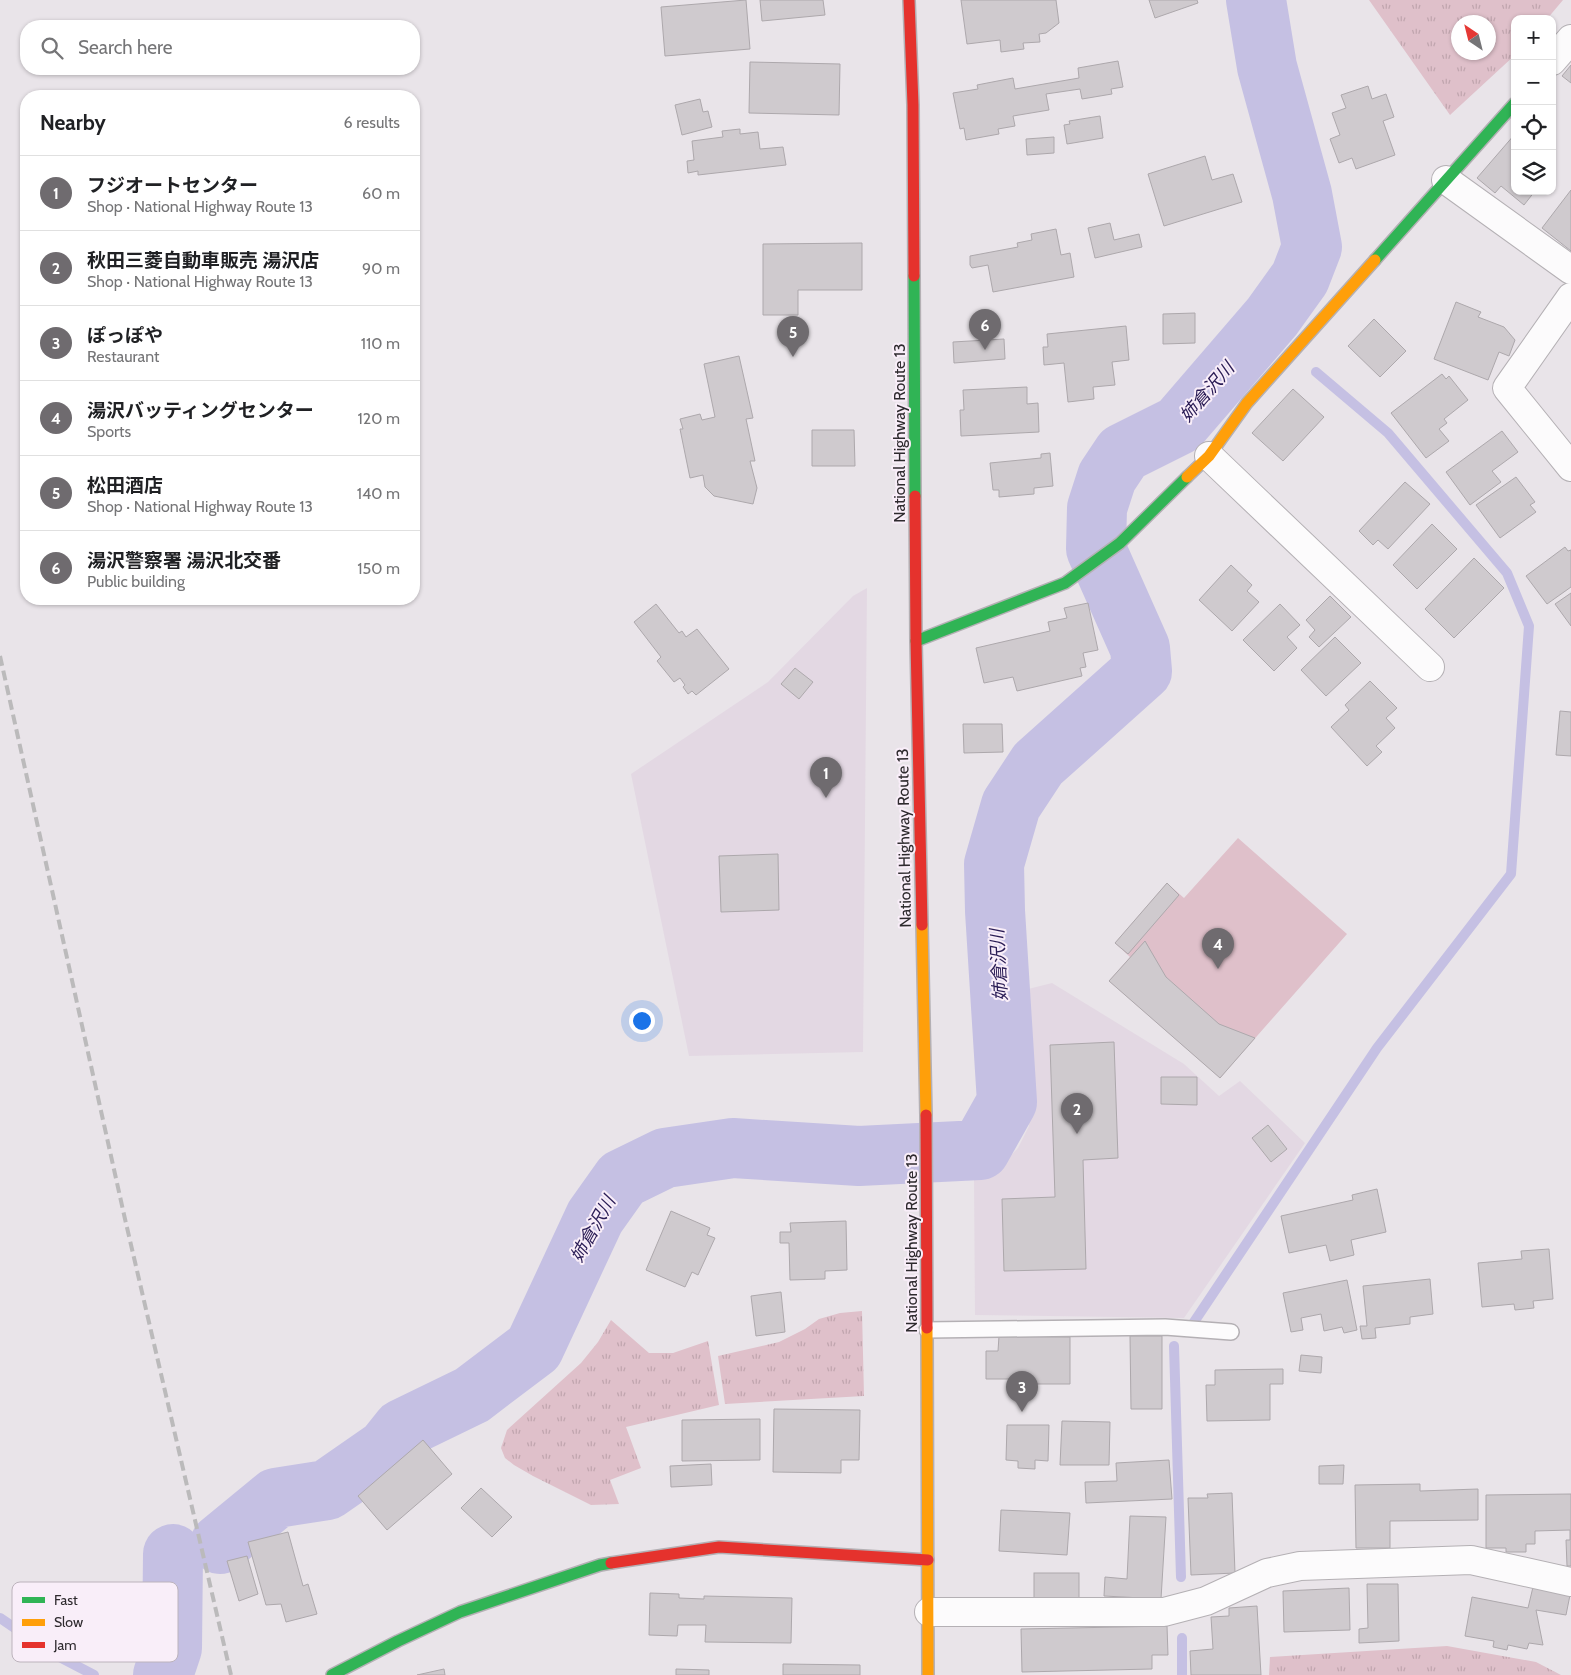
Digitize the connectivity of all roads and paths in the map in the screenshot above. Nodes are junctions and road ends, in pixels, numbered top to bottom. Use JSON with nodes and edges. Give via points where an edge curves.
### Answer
{"nodes":[{"id":1,"x":909,"y":0,"type":"edge"},
{"id":2,"x":1571,"y":40,"type":"edge"},
{"id":3,"x":1556,"y":56,"type":"edge"},
{"id":4,"x":1513,"y":105,"type":"edge"},
{"id":5,"x":1446,"y":180,"type":"junction"},
{"id":6,"x":1571,"y":270,"type":"edge"},
{"id":7,"x":1571,"y":297,"type":"edge"},
{"id":8,"x":1209,"y":456,"type":"junction"},
{"id":9,"x":1571,"y":467,"type":"edge"},
{"id":10,"x":916,"y":641,"type":"junction"},
{"id":11,"x":1430,"y":667,"type":"dead end"},
{"id":12,"x":927,"y":1330,"type":"junction"},
{"id":13,"x":1231,"y":1332,"type":"dead end"},
{"id":14,"x":928,"y":1560,"type":"junction"},
{"id":15,"x":1571,"y":1582,"type":"edge"},
{"id":16,"x":930,"y":1612,"type":"junction"},
{"id":17,"x":346,"y":1672,"type":"edge"},
{"id":18,"x":928,"y":1675,"type":"edge"}],
"edges":[{"from":1,"to":10,"type":"main road","name":"National Highway Route 13","via":[[913,105]]},
{"from":2,"to":3,"type":"street"},
{"from":4,"to":5,"type":"main road"},
{"from":5,"to":6,"type":"street"},
{"from":5,"to":8,"type":"main road","via":[[1247,404]]},
{"from":7,"to":9,"type":"street","via":[[1507,388]]},
{"from":8,"to":10,"type":"main road","via":[[1120,544],[1065,583]]},
{"from":8,"to":11,"type":"street"},
{"from":10,"to":12,"type":"main road","name":"National Highway Route 13","via":[[926,1103]]},
{"from":12,"to":13,"type":"lane","via":[[1165,1327]]},
{"from":12,"to":14,"type":"main road","name":"National Highway Route 13"},
{"from":14,"to":16,"type":"main road","name":"National Highway Route 13"},
{"from":14,"to":17,"type":"main road","via":[[719,1547],[600,1565],[460,1612]]},
{"from":15,"to":16,"type":"street","via":[[1471,1560],[1300,1566],[1267,1573],[1206,1601],[1164,1612]]},
{"from":16,"to":18,"type":"main road","name":"National Highway Route 13"}]}
